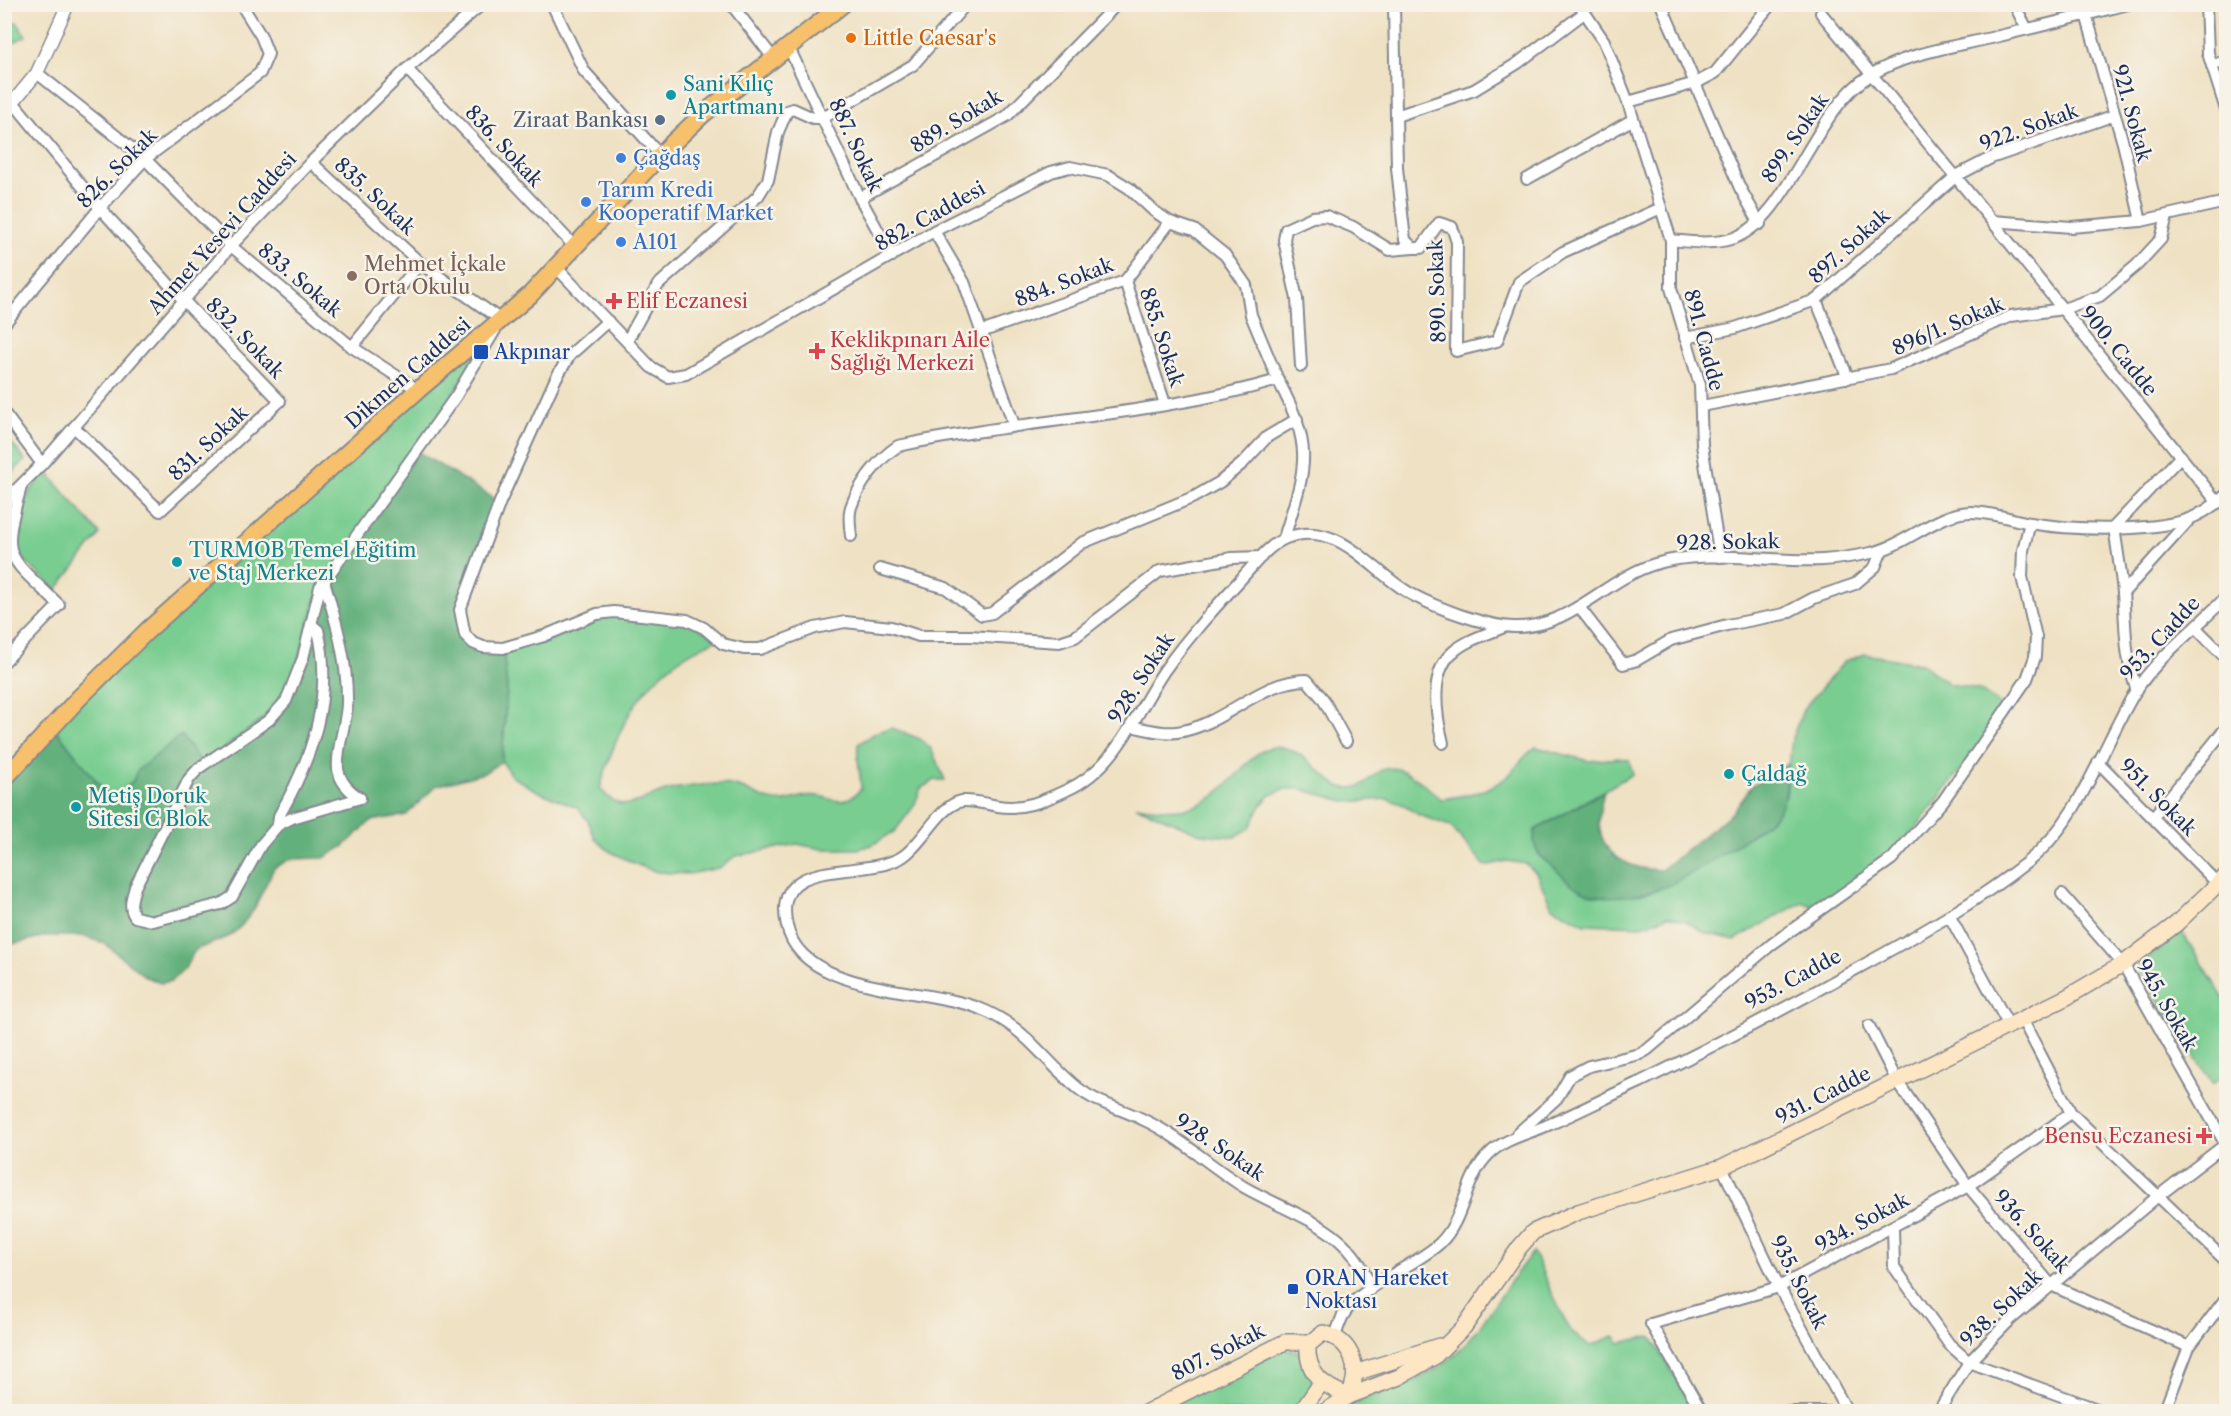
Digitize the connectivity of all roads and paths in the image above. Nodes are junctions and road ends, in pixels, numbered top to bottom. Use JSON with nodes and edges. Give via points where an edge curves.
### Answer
{"nodes":[{"id":1,"x":68,"y":4,"type":"edge"},
{"id":2,"x":241,"y":4,"type":"edge"},
{"id":3,"x":482,"y":4,"type":"edge"},
{"id":4,"x":552,"y":4,"type":"edge"},
{"id":5,"x":730,"y":4,"type":"edge"},
{"id":6,"x":843,"y":4,"type":"edge"},
{"id":7,"x":966,"y":4,"type":"edge"},
{"id":8,"x":1394,"y":4,"type":"edge"},
{"id":9,"x":1661,"y":4,"type":"edge"},
{"id":10,"x":1771,"y":4,"type":"edge"},
{"id":11,"x":2014,"y":4,"type":"edge"},
{"id":12,"x":2128,"y":4,"type":"edge"},
{"id":13,"x":2206,"y":4,"type":"edge"},
{"id":14,"x":1112,"y":9,"type":"dead end"},
{"id":15,"x":1581,"y":9,"type":"edge"},
{"id":16,"x":2084,"y":10,"type":"edge"},
{"id":17,"x":1821,"y":13,"type":"dead end"},
{"id":18,"x":2027,"y":29,"type":"junction"},
{"id":19,"x":789,"y":48,"type":"junction"},
{"id":20,"x":774,"y":59,"type":"junction"},
{"id":21,"x":2226,"y":60,"type":"edge"},
{"id":22,"x":2212,"y":66,"type":"junction"},
{"id":23,"x":407,"y":69,"type":"junction"},
{"id":24,"x":37,"y":73,"type":"junction"},
{"id":25,"x":1870,"y":75,"type":"junction"},
{"id":26,"x":1696,"y":83,"type":"junction"},
{"id":27,"x":13,"y":102,"type":"junction"},
{"id":28,"x":1628,"y":102,"type":"junction"},
{"id":29,"x":2226,"y":110,"type":"edge"},
{"id":30,"x":4,"y":113,"type":"edge"},
{"id":31,"x":2115,"y":115,"type":"junction"},
{"id":32,"x":1396,"y":116,"type":"junction"},
{"id":33,"x":823,"y":118,"type":"junction"},
{"id":34,"x":1632,"y":120,"type":"junction"},
{"id":35,"x":660,"y":155,"type":"junction"},
{"id":36,"x":145,"y":159,"type":"junction"},
{"id":37,"x":311,"y":162,"type":"junction"},
{"id":38,"x":1956,"y":176,"type":"junction"},
{"id":39,"x":1527,"y":179,"type":"dead end"},
{"id":40,"x":860,"y":198,"type":"junction"},
{"id":41,"x":2226,"y":202,"type":"edge"},
{"id":42,"x":100,"y":208,"type":"junction"},
{"id":43,"x":1661,"y":208,"type":"junction"},
{"id":44,"x":2167,"y":216,"type":"junction"},
{"id":45,"x":1992,"y":221,"type":"junction"},
{"id":46,"x":2141,"y":221,"type":"junction"},
{"id":47,"x":1170,"y":222,"type":"junction"},
{"id":48,"x":1760,"y":224,"type":"junction"},
{"id":49,"x":934,"y":231,"type":"junction"},
{"id":50,"x":1671,"y":240,"type":"junction"},
{"id":51,"x":231,"y":246,"type":"junction"},
{"id":52,"x":574,"y":246,"type":"junction"},
{"id":53,"x":1413,"y":248,"type":"junction"},
{"id":54,"x":892,"y":256,"type":"junction"},
{"id":55,"x":420,"y":263,"type":"junction"},
{"id":56,"x":555,"y":267,"type":"junction"},
{"id":57,"x":1125,"y":281,"type":"junction"},
{"id":58,"x":1816,"y":300,"type":"junction"},
{"id":59,"x":184,"y":302,"type":"junction"},
{"id":60,"x":2063,"y":309,"type":"junction"},
{"id":61,"x":501,"y":320,"type":"junction"},
{"id":62,"x":608,"y":321,"type":"junction"},
{"id":63,"x":4,"y":324,"type":"edge"},
{"id":64,"x":981,"y":332,"type":"junction"},
{"id":65,"x":1685,"y":338,"type":"junction"},
{"id":66,"x":627,"y":342,"type":"junction"},
{"id":67,"x":352,"y":347,"type":"junction"},
{"id":68,"x":1301,"y":366,"type":"dead end"},
{"id":69,"x":1848,"y":378,"type":"junction"},
{"id":70,"x":1278,"y":380,"type":"junction"},
{"id":71,"x":418,"y":390,"type":"junction"},
{"id":72,"x":280,"y":400,"type":"joint"},
{"id":73,"x":1165,"y":404,"type":"junction"},
{"id":74,"x":1702,"y":406,"type":"junction"},
{"id":75,"x":4,"y":413,"type":"edge"},
{"id":76,"x":1297,"y":419,"type":"junction"},
{"id":77,"x":1014,"y":425,"type":"junction"},
{"id":78,"x":74,"y":427,"type":"junction"},
{"id":79,"x":2181,"y":456,"type":"junction"},
{"id":80,"x":42,"y":464,"type":"junction"},
{"id":81,"x":21,"y":488,"type":"junction"},
{"id":82,"x":2222,"y":499,"type":"edge"},
{"id":83,"x":4,"y":502,"type":"edge"},
{"id":84,"x":2190,"y":519,"type":"junction"},
{"id":85,"x":2030,"y":523,"type":"junction"},
{"id":86,"x":2114,"y":527,"type":"junction"},
{"id":87,"x":851,"y":536,"type":"dead end"},
{"id":88,"x":1284,"y":538,"type":"junction"},
{"id":89,"x":1882,"y":550,"type":"junction"},
{"id":90,"x":1261,"y":557,"type":"junction"},
{"id":91,"x":1720,"y":557,"type":"junction"},
{"id":92,"x":880,"y":569,"type":"dead end"},
{"id":93,"x":324,"y":581,"type":"junction"},
{"id":94,"x":2123,"y":593,"type":"junction"},
{"id":95,"x":2226,"y":597,"type":"edge"},
{"id":96,"x":1579,"y":607,"type":"junction"},
{"id":97,"x":982,"y":615,"type":"junction"},
{"id":98,"x":312,"y":625,"type":"junction"},
{"id":99,"x":1504,"y":627,"type":"junction"},
{"id":100,"x":2196,"y":628,"type":"junction"},
{"id":101,"x":981,"y":636,"type":"junction"},
{"id":102,"x":2226,"y":657,"type":"edge"},
{"id":103,"x":4,"y":662,"type":"edge"},
{"id":104,"x":2137,"y":690,"type":"junction"},
{"id":105,"x":1131,"y":726,"type":"junction"},
{"id":106,"x":2226,"y":728,"type":"edge"},
{"id":107,"x":1346,"y":741,"type":"dead end"},
{"id":108,"x":1443,"y":742,"type":"dead end"},
{"id":109,"x":2098,"y":762,"type":"junction"},
{"id":110,"x":4,"y":779,"type":"edge"},
{"id":111,"x":2154,"y":816,"type":"junction"},
{"id":112,"x":278,"y":825,"type":"junction"},
{"id":113,"x":2222,"y":880,"type":"edge"},
{"id":114,"x":2062,"y":894,"type":"dead end"},
{"id":115,"x":1949,"y":915,"type":"junction"},
{"id":116,"x":2123,"y":964,"type":"junction"},
{"id":117,"x":2016,"y":1022,"type":"junction"},
{"id":118,"x":1869,"y":1026,"type":"dead end"},
{"id":119,"x":1897,"y":1081,"type":"junction"},
{"id":120,"x":2071,"y":1113,"type":"junction"},
{"id":121,"x":1511,"y":1139,"type":"junction"},
{"id":122,"x":2226,"y":1144,"type":"edge"},
{"id":123,"x":1722,"y":1167,"type":"junction"},
{"id":124,"x":1968,"y":1186,"type":"junction"},
{"id":125,"x":2157,"y":1197,"type":"junction"},
{"id":126,"x":1893,"y":1227,"type":"junction"},
{"id":127,"x":2226,"y":1261,"type":"edge"},
{"id":128,"x":2051,"y":1285,"type":"junction"},
{"id":129,"x":1779,"y":1287,"type":"junction"},
{"id":130,"x":1370,"y":1290,"type":"junction"},
{"id":131,"x":2226,"y":1298,"type":"edge"},
{"id":132,"x":1335,"y":1336,"type":"junction"},
{"id":133,"x":1311,"y":1342,"type":"junction"},
{"id":134,"x":1448,"y":1343,"type":"junction"},
{"id":135,"x":2189,"y":1347,"type":"junction"},
{"id":136,"x":1969,"y":1362,"type":"junction"},
{"id":137,"x":1355,"y":1373,"type":"junction"},
{"id":138,"x":1321,"y":1383,"type":"junction"},
{"id":139,"x":1349,"y":1396,"type":"junction"},
{"id":140,"x":1847,"y":1411,"type":"edge"},
{"id":141,"x":1147,"y":1412,"type":"edge"},
{"id":142,"x":1301,"y":1412,"type":"edge"},
{"id":143,"x":1324,"y":1412,"type":"edge"},
{"id":144,"x":1702,"y":1412,"type":"edge"},
{"id":145,"x":1789,"y":1412,"type":"edge"},
{"id":146,"x":1938,"y":1412,"type":"edge"},
{"id":147,"x":2105,"y":1412,"type":"edge"},
{"id":148,"x":2164,"y":1412,"type":"edge"}],
"edges":[{"from":1,"to":24,"type":"street"},
{"from":2,"to":36,"type":"street","name":"826. Sokak","via":[[267,54],[260,73]]},
{"from":3,"to":23,"type":"street","name":"Ahmet Yesevi Caddesi"},
{"from":4,"to":35,"type":"street","via":[[584,71]]},
{"from":5,"to":20,"type":"street"},
{"from":6,"to":19,"type":"main road","name":"Dikmen Caddesi"},
{"from":7,"to":33,"type":"street","via":[[913,65]]},
{"from":8,"to":32,"type":"street","name":"890. Sokak"},
{"from":9,"to":26,"type":"street"},
{"from":10,"to":26,"type":"street","via":[[1728,60]]},
{"from":11,"to":18,"type":"street"},
{"from":12,"to":16,"type":"street","name":"899. Sokak"},
{"from":13,"to":22,"type":"street"},
{"from":14,"to":40,"type":"street","name":"889. Sokak","via":[[1007,116]]},
{"from":15,"to":28,"type":"street","name":"891. Cadde","via":[[1604,41]]},
{"from":15,"to":32,"type":"street","via":[[1518,63],[1474,90]]},
{"from":16,"to":18,"type":"street","name":"899. Sokak"},
{"from":16,"to":31,"type":"street","name":"921. Sokak"},
{"from":17,"to":25,"type":"street","name":"900. Cadde"},
{"from":18,"to":25,"type":"street","name":"899. Sokak","via":[[1941,49]]},
{"from":19,"to":20,"type":"main road","name":"Dikmen Caddesi"},
{"from":19,"to":33,"type":"street","name":"887. Sokak"},
{"from":20,"to":35,"type":"main road","name":"Dikmen Caddesi","via":[[702,115]]},
{"from":21,"to":22,"type":"street"},
{"from":22,"to":29,"type":"street"},
{"from":23,"to":37,"type":"street","name":"Ahmet Yesevi Caddesi"},
{"from":23,"to":52,"type":"street","name":"836. Sokak"},
{"from":24,"to":27,"type":"street"},
{"from":24,"to":36,"type":"street","name":"833. Sokak"},
{"from":25,"to":38,"type":"street","name":"900. Cadde"},
{"from":25,"to":48,"type":"street","name":"899. Sokak","via":[[1838,103]]},
{"from":26,"to":28,"type":"street"},
{"from":26,"to":48,"type":"street","via":[[1740,188]]},
{"from":27,"to":30,"type":"street"},
{"from":27,"to":42,"type":"street","name":"832. Sokak"},
{"from":28,"to":34,"type":"street","name":"891. Cadde"},
{"from":31,"to":38,"type":"street","name":"922. Sokak","via":[[1991,158]]},
{"from":31,"to":46,"type":"street","name":"921. Sokak"},
{"from":32,"to":53,"type":"street","name":"890. Sokak","via":[[1405,240]]},
{"from":33,"to":40,"type":"street","name":"887. Sokak"},
{"from":33,"to":66,"type":"street","via":[[793,109],[784,115],[768,180],[758,196],[658,285]]},
{"from":34,"to":39,"type":"street"},
{"from":34,"to":43,"type":"street","name":"891. Cadde"},
{"from":35,"to":52,"type":"main road","name":"Dikmen Caddesi"},
{"from":36,"to":42,"type":"street","name":"826. Sokak"},
{"from":36,"to":51,"type":"street","name":"833. Sokak"},
{"from":37,"to":51,"type":"street","name":"Ahmet Yesevi Caddesi"},
{"from":37,"to":55,"type":"street","name":"835. Sokak"},
{"from":38,"to":45,"type":"street","name":"900. Cadde"},
{"from":38,"to":58,"type":"street","name":"897. Sokak"},
{"from":40,"to":54,"type":"street","name":"887. Sokak"},
{"from":41,"to":44,"type":"street"},
{"from":42,"to":59,"type":"street","name":"832. Sokak"},
{"from":42,"to":63,"type":"street","name":"826. Sokak"},
{"from":43,"to":50,"type":"street","name":"891. Cadde"},
{"from":43,"to":53,"type":"street","name":"890. Sokak","via":[[1563,252],[1519,282],[1497,341],[1456,351],[1457,242],[1452,227],[1439,223],[1421,248]]},
{"from":44,"to":46,"type":"street"},
{"from":44,"to":60,"type":"street","name":"896/1. Sokak","via":[[2161,239],[2137,266],[2100,296]]},
{"from":45,"to":46,"type":"street","via":[[2071,227]]},
{"from":45,"to":60,"type":"street","name":"900. Cadde"},
{"from":47,"to":49,"type":"street","name":"882. Caddesi","via":[[1108,175],[1070,167],[1051,172]]},
{"from":47,"to":57,"type":"street","name":"884. Sokak"},
{"from":47,"to":70,"type":"street","name":"882. Caddesi","via":[[1194,230],[1234,266],[1246,285],[1251,315]]},
{"from":48,"to":50,"type":"street","name":"899. Sokak","via":[[1732,239],[1706,243]]},
{"from":49,"to":54,"type":"street","name":"882. Caddesi"},
{"from":49,"to":64,"type":"street","via":[[964,282]]},
{"from":50,"to":65,"type":"street","name":"891. Cadde","via":[[1671,288]]},
{"from":51,"to":59,"type":"street","name":"Ahmet Yesevi Caddesi"},
{"from":51,"to":67,"type":"street","name":"833. Sokak"},
{"from":52,"to":56,"type":"main road","name":"Dikmen Caddesi"},
{"from":53,"to":68,"type":"street","via":[[1390,250],[1326,216],[1312,217],[1286,228],[1284,240],[1297,299]]},
{"from":54,"to":66,"type":"street","name":"882. Caddesi","via":[[676,378],[661,375]]},
{"from":55,"to":61,"type":"street","name":"835. Sokak"},
{"from":55,"to":67,"type":"street"},
{"from":56,"to":61,"type":"main road","name":"Dikmen Caddesi"},
{"from":56,"to":62,"type":"street","name":"882. Caddesi"},
{"from":57,"to":64,"type":"street","name":"884. Sokak"},
{"from":57,"to":73,"type":"street","name":"885. Sokak"},
{"from":58,"to":65,"type":"street","name":"897. Sokak","via":[[1735,328]]},
{"from":58,"to":69,"type":"street"},
{"from":59,"to":72,"type":"street","name":"832. Sokak"},
{"from":59,"to":78,"type":"street","name":"Ahmet Yesevi Caddesi"},
{"from":60,"to":69,"type":"street","name":"896/1. Sokak","via":[[2011,316],[1891,369]]},
{"from":60,"to":79,"type":"street","name":"900. Cadde"},
{"from":61,"to":71,"type":"main road","name":"Dikmen Caddesi"},
{"from":61,"to":93,"type":"street","via":[[456,396]]},
{"from":62,"to":66,"type":"street","name":"882. Caddesi"},
{"from":62,"to":101,"type":"street","via":[[570,355],[556,378],[500,502],[460,610],[465,635],[473,642],[503,648],[597,614],[614,612],[687,620],[723,644],[744,649],[760,649],[815,628],[845,622],[891,627],[919,636]]},
{"from":64,"to":77,"type":"street"},
{"from":65,"to":74,"type":"street","name":"891. Cadde","via":[[1700,385]]},
{"from":67,"to":71,"type":"street","name":"833. Sokak"},
{"from":69,"to":74,"type":"street","name":"896/1. Sokak"},
{"from":70,"to":73,"type":"street"},
{"from":70,"to":76,"type":"street","name":"882. Caddesi"},
{"from":71,"to":110,"type":"main road","name":"Dikmen Caddesi","via":[[148,630]]},
{"from":72,"to":78,"type":"street","name":"831. Sokak","via":[[160,511]]},
{"from":73,"to":77,"type":"street"},
{"from":74,"to":91,"type":"street","name":"891. Cadde","via":[[1702,445]]},
{"from":75,"to":80,"type":"street"},
{"from":76,"to":88,"type":"street","name":"882. Caddesi","via":[[1304,467]]},
{"from":76,"to":97,"type":"street","via":[[1267,437],[1220,482],[1194,497],[1082,543],[1002,606]]},
{"from":77,"to":87,"type":"street","via":[[898,446],[885,454],[851,507]]},
{"from":78,"to":80,"type":"street","name":"Ahmet Yesevi Caddesi"},
{"from":79,"to":82,"type":"street","name":"900. Cadde"},
{"from":79,"to":86,"type":"street"},
{"from":80,"to":81,"type":"street","name":"Ahmet Yesevi Caddesi"},
{"from":81,"to":83,"type":"street","name":"Ahmet Yesevi Caddesi"},
{"from":81,"to":103,"type":"street","via":[[7,530],[7,548],[14,561],[59,605]]},
{"from":82,"to":84,"type":"street","name":"928. Sokak"},
{"from":84,"to":86,"type":"street","name":"928. Sokak","via":[[2162,525]]},
{"from":84,"to":94,"type":"street"},
{"from":85,"to":86,"type":"street","name":"928. Sokak"},
{"from":85,"to":89,"type":"street","name":"928. Sokak","via":[[1967,512]]},
{"from":85,"to":121,"type":"street","via":[[2022,577],[2036,638],[2035,657],[2027,678],[1943,801],[1892,859],[1772,944],[1647,1050],[1589,1066],[1570,1076],[1557,1098]]},
{"from":86,"to":94,"type":"street"},
{"from":88,"to":90,"type":"street","name":"928. Sokak"},
{"from":88,"to":99,"type":"street","name":"928. Sokak","via":[[1317,534],[1338,540],[1408,592]]},
{"from":89,"to":91,"type":"street","name":"928. Sokak","via":[[1822,560]]},
{"from":89,"to":96,"type":"street","via":[[1875,567],[1855,584],[1814,598],[1784,614],[1671,640],[1623,664]]},
{"from":90,"to":101,"type":"street","via":[[1160,571],[1075,637],[1059,642]]},
{"from":90,"to":105,"type":"street","name":"928. Sokak","via":[[1193,632]]},
{"from":91,"to":96,"type":"street","name":"928. Sokak","via":[[1656,564],[1608,586]]},
{"from":92,"to":97,"type":"street","via":[[931,581]]},
{"from":93,"to":98,"type":"street"},
{"from":93,"to":112,"type":"street","via":[[346,677],[339,773],[347,788],[360,798]]},
{"from":94,"to":104,"type":"street","via":[[2124,644]]},
{"from":95,"to":100,"type":"street","name":"953. Cadde"},
{"from":96,"to":99,"type":"street","name":"928. Sokak","via":[[1550,622]]},
{"from":97,"to":101,"type":"street"},
{"from":98,"to":112,"type":"street","via":[[318,630],[323,660],[318,725],[306,768]]},
{"from":98,"to":112,"type":"street","via":[[297,676],[278,711],[189,779],[135,887],[131,912],[135,917],[153,921],[221,904],[232,897],[261,845]]},
{"from":99,"to":108,"type":"street","via":[[1452,652],[1443,667],[1436,710]]},
{"from":100,"to":102,"type":"street"},
{"from":100,"to":104,"type":"street","name":"953. Cadde"},
{"from":104,"to":109,"type":"street","name":"953. Cadde"},
{"from":105,"to":107,"type":"street","via":[[1175,733],[1198,728],[1282,684],[1307,680],[1323,699]]},
{"from":105,"to":130,"type":"street","name":"928. Sokak","via":[[1101,767],[1068,790],[1031,806],[1013,808],[959,801],[947,807],[926,836],[898,860],[880,867],[805,876],[792,887],[787,901],[785,913],[791,939],[814,965],[831,974],[952,999],[1007,1021],[1032,1040],[1078,1088],[1150,1122],[1250,1191],[1327,1231],[1363,1267]]},
{"from":106,"to":111,"type":"street"},
{"from":109,"to":111,"type":"street","name":"951. Sokak"},
{"from":109,"to":115,"type":"street","name":"953. Cadde","via":[[2067,819],[2049,842],[1993,888]]},
{"from":111,"to":113,"type":"street","name":"951. Sokak"},
{"from":113,"to":116,"type":"main road","name":"931. Cadde","via":[[2176,924]]},
{"from":114,"to":116,"type":"street","name":"945. Sokak"},
{"from":115,"to":117,"type":"street"},
{"from":115,"to":121,"type":"street","name":"953. Cadde","via":[[1696,1055]]},
{"from":116,"to":117,"type":"main road","name":"931. Cadde"},
{"from":116,"to":122,"type":"street","name":"945. Sokak"},
{"from":117,"to":119,"type":"main road","name":"931. Cadde"},
{"from":117,"to":120,"type":"street"},
{"from":118,"to":119,"type":"street","name":"936. Sokak"},
{"from":119,"to":123,"type":"main road","name":"931. Cadde"},
{"from":119,"to":124,"type":"street","name":"936. Sokak"},
{"from":120,"to":124,"type":"street","name":"934. Sokak"},
{"from":120,"to":125,"type":"street"},
{"from":121,"to":130,"type":"street","name":"953. Cadde","via":[[1489,1153],[1476,1170],[1452,1229],[1443,1241]]},
{"from":122,"to":125,"type":"street","name":"938. Sokak"},
{"from":123,"to":129,"type":"street","name":"935. Sokak"},
{"from":123,"to":134,"type":"main road","name":"931. Cadde","via":[[1578,1212],[1533,1232]]},
{"from":124,"to":126,"type":"street","name":"934. Sokak"},
{"from":124,"to":128,"type":"street","name":"936. Sokak"},
{"from":125,"to":127,"type":"street"},
{"from":125,"to":128,"type":"street","name":"938. Sokak"},
{"from":126,"to":129,"type":"street","name":"934. Sokak"},
{"from":126,"to":136,"type":"street","via":[[1894,1267],[1949,1344]]},
{"from":128,"to":135,"type":"street","name":"936. Sokak"},
{"from":128,"to":136,"type":"street","name":"938. Sokak"},
{"from":129,"to":140,"type":"street","name":"935. Sokak"},
{"from":129,"to":144,"type":"street","name":"934. Sokak","via":[[1651,1324]]},
{"from":130,"to":132,"type":"street","name":"953. Cadde","via":[[1345,1311]]},
{"from":131,"to":135,"type":"street"},
{"from":132,"to":133,"type":"main road","via":[[1323,1333]]},
{"from":132,"to":137,"type":"main road","via":[[1351,1353]]},
{"from":133,"to":138,"type":"main road","via":[[1308,1355]]},
{"from":133,"to":141,"type":"main road","name":"807. Sokak","via":[[1285,1342]]},
{"from":134,"to":137,"type":"main road","name":"931. Cadde"},
{"from":134,"to":139,"type":"main road","name":"931. Cadde","via":[[1434,1357],[1399,1377]]},
{"from":135,"to":148,"type":"street"},
{"from":136,"to":146,"type":"street","name":"938. Sokak"},
{"from":136,"to":147,"type":"street"},
{"from":137,"to":139,"type":"main road"},
{"from":138,"to":139,"type":"main road"},
{"from":138,"to":142,"type":"main road"},
{"from":139,"to":143,"type":"main road","name":"931. Cadde"},
{"from":140,"to":145,"type":"street"}]}
